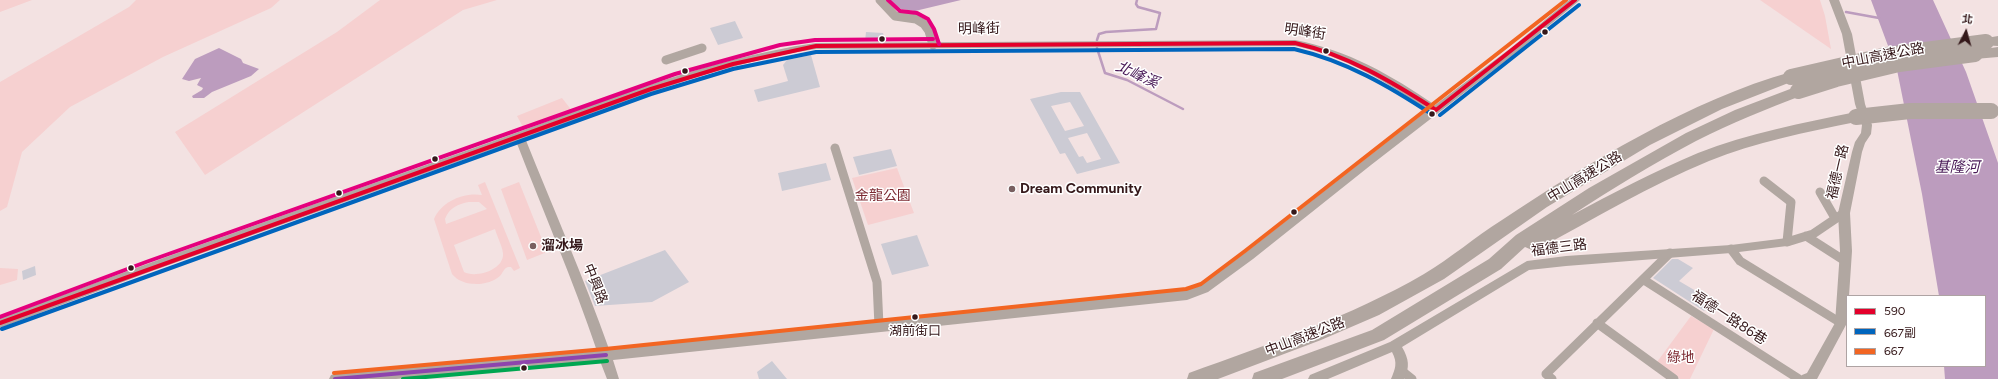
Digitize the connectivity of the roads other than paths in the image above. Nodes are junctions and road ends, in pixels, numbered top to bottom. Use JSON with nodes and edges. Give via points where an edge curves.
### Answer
{"nodes":[{"id":1,"x":880,"y":0,"type":"edge"},
{"id":2,"x":1575,"y":0,"type":"edge"},
{"id":3,"x":1834,"y":0,"type":"edge"},
{"id":4,"x":1995,"y":43,"type":"edge"},
{"id":5,"x":933,"y":45,"type":"junction"},
{"id":6,"x":702,"y":48,"type":"dead end"},
{"id":7,"x":666,"y":60,"type":"dead end"},
{"id":8,"x":1794,"y":84,"type":"junction"},
{"id":9,"x":1436,"y":110,"type":"junction"},
{"id":10,"x":1996,"y":111,"type":"edge"},
{"id":11,"x":519,"y":136,"type":"junction"},
{"id":12,"x":835,"y":148,"type":"dead end"},
{"id":13,"x":1764,"y":181,"type":"dead end"},
{"id":14,"x":1820,"y":192,"type":"dead end"},
{"id":15,"x":1839,"y":216,"type":"junction"},
{"id":16,"x":1806,"y":236,"type":"junction"},
{"id":17,"x":1787,"y":242,"type":"junction"},
{"id":18,"x":1731,"y":249,"type":"junction"},
{"id":19,"x":1670,"y":253,"type":"junction"},
{"id":20,"x":1845,"y":261,"type":"junction"},
{"id":21,"x":1495,"y":264,"type":"junction"},
{"id":22,"x":1644,"y":280,"type":"junction"},
{"id":23,"x":0,"y":323,"type":"edge"},
{"id":24,"x":1597,"y":323,"type":"junction"},
{"id":25,"x":1841,"y":324,"type":"junction"},
{"id":26,"x":879,"y":326,"type":"junction"},
{"id":27,"x":1394,"y":346,"type":"junction"},
{"id":28,"x":606,"y":355,"type":"junction"},
{"id":29,"x":1404,"y":376,"type":"edge"},
{"id":30,"x":335,"y":379,"type":"edge"},
{"id":31,"x":613,"y":379,"type":"edge"},
{"id":32,"x":1196,"y":379,"type":"edge"},
{"id":33,"x":1262,"y":379,"type":"edge"},
{"id":34,"x":1314,"y":379,"type":"edge"},
{"id":35,"x":1552,"y":379,"type":"edge"},
{"id":36,"x":1674,"y":379,"type":"edge"},
{"id":37,"x":1799,"y":379,"type":"edge"},
{"id":38,"x":1806,"y":379,"type":"edge"}],
"edges":[{"from":1,"to":5,"type":"street","via":[[898,17],[913,18],[925,24]]},
{"from":2,"to":9,"type":"street"},
{"from":3,"to":15,"type":"street","name":"福德一路","via":[[1847,34],[1860,104],[1867,125]]},
{"from":4,"to":8,"type":"highway","name":"中山高速公路","bridge":true,"via":[[1975,54],[1899,64],[1836,79]]},
{"from":4,"to":8,"type":"highway","name":"中山高速公路","bridge":true,"via":[[1896,52],[1845,62]]},
{"from":5,"to":9,"type":"street","name":"明峰街","via":[[1295,43],[1354,60],[1384,75]]},
{"from":5,"to":11,"type":"street","name":"明峰街","via":[[816,46],[782,51],[677,80]]},
{"from":6,"to":7,"type":"street"},
{"from":8,"to":21,"type":"highway","name":"中山高速公路","via":[[1691,137],[1602,188],[1522,240]]},
{"from":8,"to":32,"type":"highway","name":"中山高速公路","via":[[1724,101],[1605,163],[1507,225],[1422,284],[1349,320]]},
{"from":9,"to":26,"type":"street","via":[[1249,256],[1196,292],[1073,308]]},
{"from":10,"to":21,"type":"highway","bridge":true,"via":[[1910,112],[1856,117],[1798,128],[1729,148],[1683,165]]},
{"from":11,"to":23,"type":"street","name":"明峰街"},
{"from":11,"to":28,"type":"street","name":"中興路"},
{"from":12,"to":26,"type":"street","via":[[877,282]]},
{"from":13,"to":17,"type":"street","via":[[1791,202]]},
{"from":14,"to":15,"type":"street"},
{"from":15,"to":16,"type":"street"},
{"from":15,"to":20,"type":"street","name":"福德一路"},
{"from":16,"to":17,"type":"street"},
{"from":16,"to":20,"type":"street"},
{"from":17,"to":18,"type":"street","name":"福德三路"},
{"from":18,"to":19,"type":"street","name":"福德三路"},
{"from":18,"to":25,"type":"street","via":[[1740,261]]},
{"from":19,"to":22,"type":"street"},
{"from":19,"to":27,"type":"street","name":"福德三路","via":[[1527,266]]},
{"from":20,"to":25,"type":"street","name":"福德一路"},
{"from":21,"to":33,"type":"highway","name":"中山高速公路","via":[[1378,335]]},
{"from":22,"to":24,"type":"street"},
{"from":22,"to":37,"type":"street","name":"福德一路86巷"},
{"from":24,"to":35,"type":"street","via":[[1546,374]]},
{"from":24,"to":36,"type":"street"},
{"from":25,"to":38,"type":"street","name":"福德一路","via":[[1811,377]]},
{"from":26,"to":28,"type":"street"},
{"from":27,"to":29,"type":"street","via":[[1401,354]]},
{"from":27,"to":34,"type":"street","name":"福德三路"},
{"from":28,"to":30,"type":"street"},
{"from":28,"to":31,"type":"street","name":"中興路"}]}
